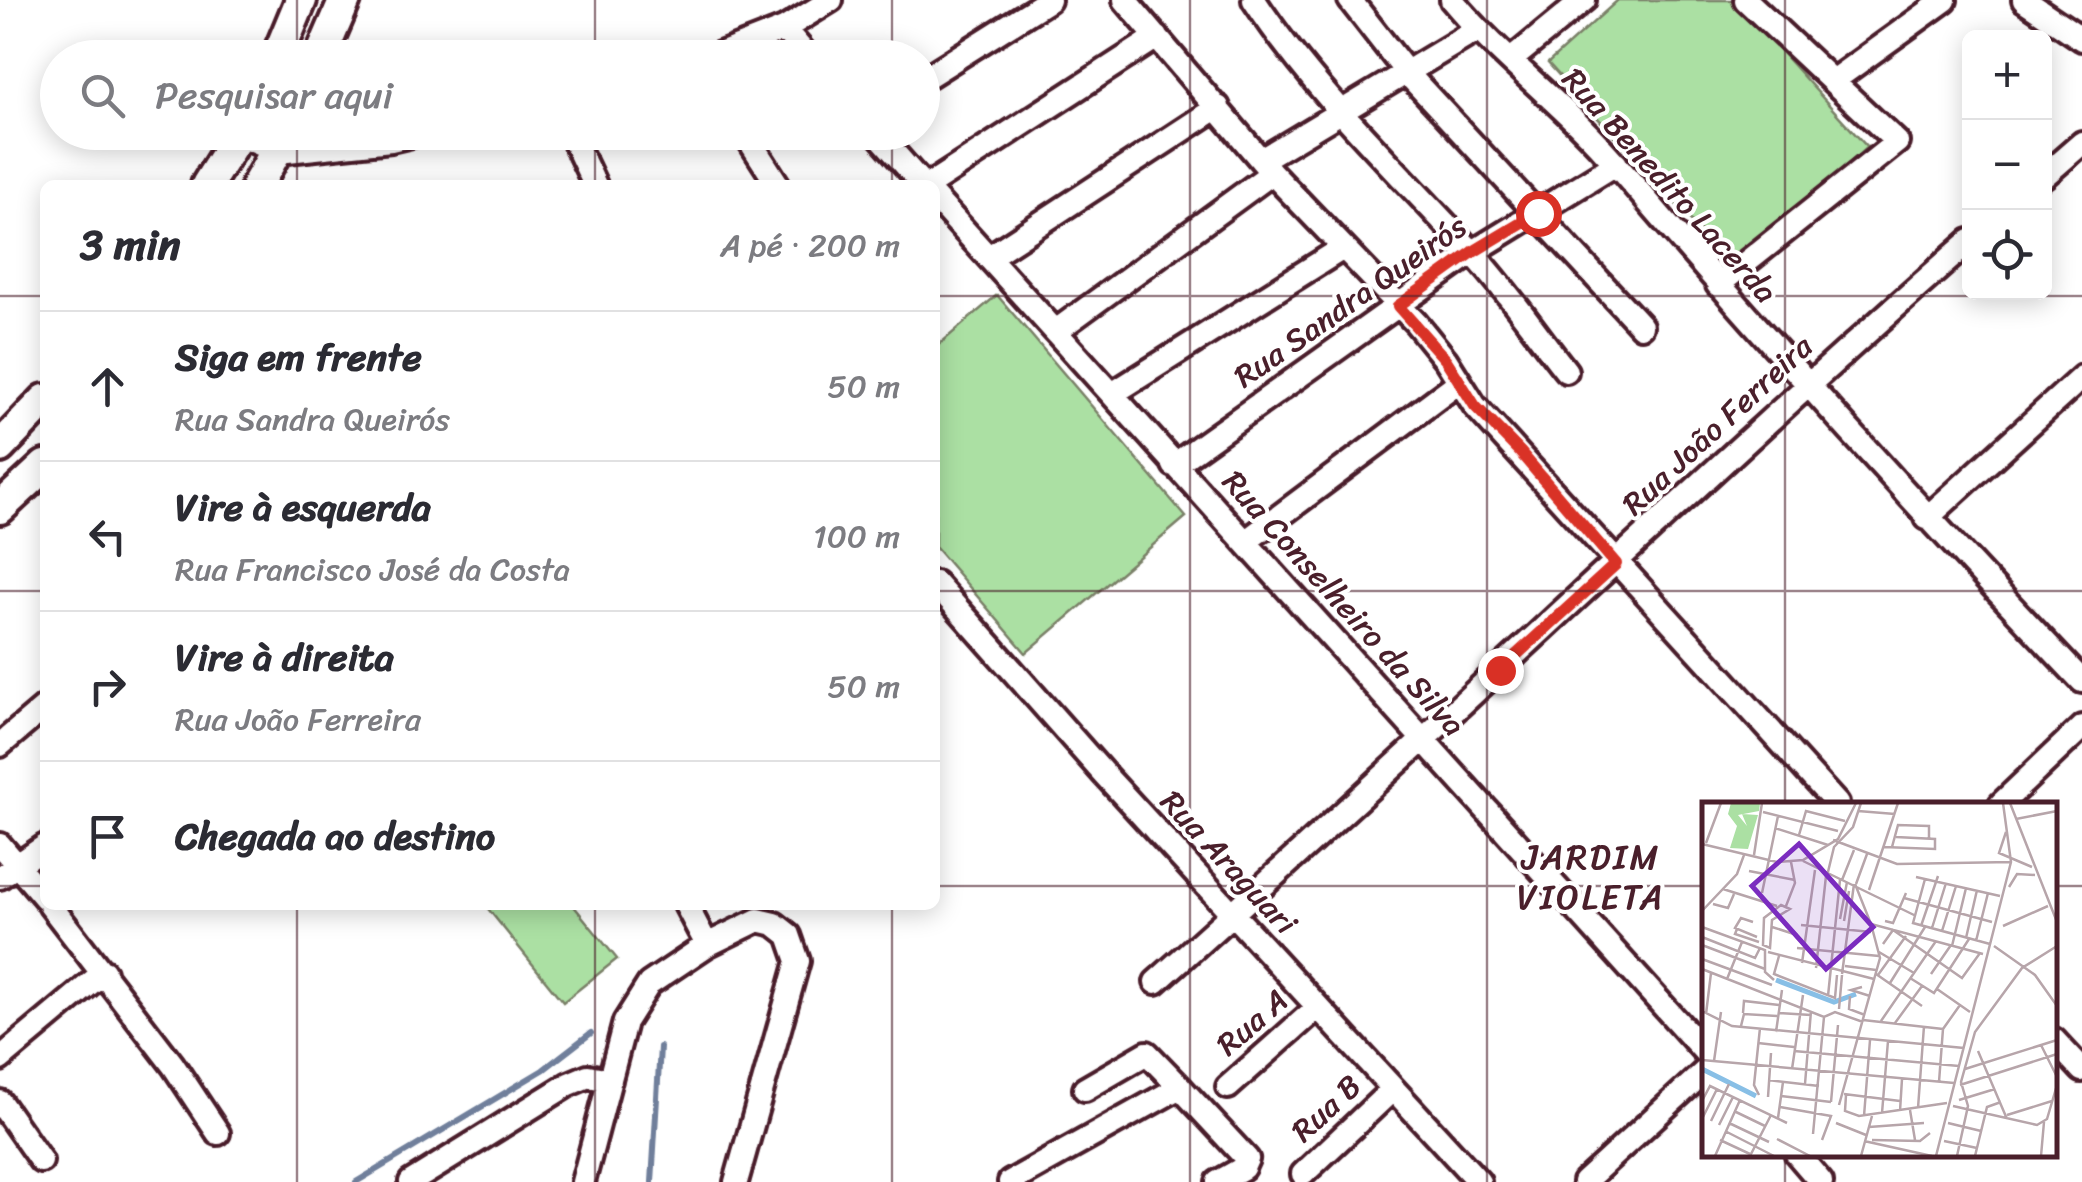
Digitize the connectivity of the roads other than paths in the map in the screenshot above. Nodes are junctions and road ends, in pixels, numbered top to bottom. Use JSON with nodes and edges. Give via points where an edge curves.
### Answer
{"nodes":[{"id":1,"x":301,"y":0,"type":"edge"},
{"id":2,"x":346,"y":0,"type":"edge"},
{"id":3,"x":831,"y":0,"type":"edge"},
{"id":4,"x":1048,"y":0,"type":"edge"},
{"id":5,"x":1125,"y":0,"type":"edge"},
{"id":6,"x":1254,"y":0,"type":"edge"},
{"id":7,"x":1350,"y":0,"type":"edge"},
{"id":8,"x":1452,"y":0,"type":"edge"},
{"id":9,"x":1584,"y":0,"type":"edge"},
{"id":10,"x":1746,"y":0,"type":"edge"},
{"id":11,"x":1946,"y":0,"type":"edge"},
{"id":12,"x":2024,"y":0,"type":"edge"},
{"id":13,"x":793,"y":16,"type":"edge"},
{"id":14,"x":1477,"y":30,"type":"junction"},
{"id":15,"x":1157,"y":38,"type":"junction"},
{"id":16,"x":2082,"y":39,"type":"edge"},
{"id":17,"x":284,"y":40,"type":"edge"},
{"id":18,"x":328,"y":40,"type":"edge"},
{"id":19,"x":746,"y":40,"type":"edge"},
{"id":20,"x":803,"y":40,"type":"edge"},
{"id":21,"x":1511,"y":60,"type":"junction"},
{"id":22,"x":940,"y":69,"type":"edge"},
{"id":23,"x":1407,"y":73,"type":"junction"},
{"id":24,"x":1834,"y":80,"type":"junction"},
{"id":25,"x":1218,"y":106,"type":"junction"},
{"id":26,"x":1340,"y":110,"type":"junction"},
{"id":27,"x":2082,"y":143,"type":"edge"},
{"id":28,"x":229,"y":150,"type":"edge"},
{"id":29,"x":278,"y":150,"type":"edge"},
{"id":30,"x":578,"y":150,"type":"edge"},
{"id":31,"x":756,"y":150,"type":"edge"},
{"id":32,"x":893,"y":150,"type":"edge"},
{"id":33,"x":1616,"y":164,"type":"junction"},
{"id":34,"x":1266,"y":167,"type":"junction"},
{"id":35,"x":2052,"y":169,"type":"edge"},
{"id":36,"x":210,"y":180,"type":"edge"},
{"id":37,"x":260,"y":180,"type":"edge"},
{"id":38,"x":593,"y":180,"type":"edge"},
{"id":39,"x":775,"y":180,"type":"edge"},
{"id":40,"x":921,"y":180,"type":"edge"},
{"id":41,"x":934,"y":180,"type":"edge"},
{"id":42,"x":940,"y":203,"type":"edge"},
{"id":43,"x":1538,"y":213,"type":"junction"},
{"id":44,"x":1343,"y":248,"type":"junction"},
{"id":45,"x":1962,"y":248,"type":"edge"},
{"id":46,"x":1473,"y":252,"type":"junction"},
{"id":47,"x":989,"y":257,"type":"junction"},
{"id":48,"x":1718,"y":286,"type":"junction"},
{"id":49,"x":1398,"y":306,"type":"junction"},
{"id":50,"x":1641,"y":326,"type":"dead end"},
{"id":51,"x":1056,"y":331,"type":"junction"},
{"id":52,"x":1566,"y":370,"type":"dead end"},
{"id":53,"x":2082,"y":376,"type":"edge"},
{"id":54,"x":1460,"y":382,"type":"junction"},
{"id":55,"x":1806,"y":385,"type":"junction"},
{"id":56,"x":1112,"y":394,"type":"junction"},
{"id":57,"x":40,"y":405,"type":"edge"},
{"id":58,"x":0,"y":446,"type":"edge"},
{"id":59,"x":1174,"y":465,"type":"junction"},
{"id":60,"x":40,"y":471,"type":"edge"},
{"id":61,"x":0,"y":508,"type":"edge"},
{"id":62,"x":1927,"y":518,"type":"junction"},
{"id":63,"x":1245,"y":542,"type":"junction"},
{"id":64,"x":1616,"y":564,"type":"junction"},
{"id":65,"x":940,"y":589,"type":"edge"},
{"id":66,"x":2082,"y":682,"type":"edge"},
{"id":67,"x":40,"y":711,"type":"edge"},
{"id":68,"x":2082,"y":727,"type":"edge"},
{"id":69,"x":1424,"y":739,"type":"junction"},
{"id":70,"x":0,"y":744,"type":"edge"},
{"id":71,"x":1835,"y":802,"type":"edge"},
{"id":72,"x":2003,"y":802,"type":"edge"},
{"id":73,"x":0,"y":845,"type":"edge"},
{"id":74,"x":40,"y":850,"type":"edge"},
{"id":75,"x":9,"y":872,"type":"edge"},
{"id":76,"x":40,"y":894,"type":"edge"},
{"id":77,"x":54,"y":910,"type":"edge"},
{"id":78,"x":688,"y":910,"type":"edge"},
{"id":79,"x":1233,"y":914,"type":"junction"},
{"id":80,"x":706,"y":945,"type":"junction"},
{"id":81,"x":104,"y":972,"type":"junction"},
{"id":82,"x":1156,"y":982,"type":"dead end"},
{"id":83,"x":1318,"y":1007,"type":"junction"},
{"id":84,"x":2057,"y":1043,"type":"edge"},
{"id":85,"x":1702,"y":1049,"type":"edge"},
{"id":86,"x":0,"y":1059,"type":"edge"},
{"id":87,"x":2082,"y":1070,"type":"edge"},
{"id":88,"x":1702,"y":1074,"type":"edge"},
{"id":89,"x":610,"y":1080,"type":"junction"},
{"id":90,"x":1228,"y":1087,"type":"dead end"},
{"id":91,"x":1180,"y":1088,"type":"junction"},
{"id":92,"x":1086,"y":1089,"type":"dead end"},
{"id":93,"x":1393,"y":1089,"type":"junction"},
{"id":94,"x":0,"y":1102,"type":"edge"},
{"id":95,"x":218,"y":1133,"type":"dead end"},
{"id":96,"x":1800,"y":1157,"type":"edge"},
{"id":97,"x":41,"y":1162,"type":"dead end"},
{"id":98,"x":1303,"y":1174,"type":"dead end"},
{"id":99,"x":1467,"y":1178,"type":"edge"},
{"id":100,"x":411,"y":1182,"type":"edge"},
{"id":101,"x":583,"y":1182,"type":"edge"},
{"id":102,"x":736,"y":1182,"type":"edge"},
{"id":103,"x":1010,"y":1182,"type":"edge"},
{"id":104,"x":1218,"y":1182,"type":"edge"},
{"id":105,"x":1584,"y":1182,"type":"edge"},
{"id":106,"x":1822,"y":1182,"type":"edge"}],
"edges":[{"from":1,"to":17,"type":"main road"},
{"from":2,"to":18,"type":"main road"},
{"from":3,"to":13,"type":"street"},
{"from":4,"to":22,"type":"street"},
{"from":5,"to":15,"type":"street"},
{"from":6,"to":26,"type":"street"},
{"from":7,"to":23,"type":"street"},
{"from":8,"to":14,"type":"street","name":"Rua Benedito Lacerda"},
{"from":9,"to":21,"type":"street"},
{"from":10,"to":24,"type":"street"},
{"from":11,"to":24,"type":"street"},
{"from":12,"to":16,"type":"street"},
{"from":13,"to":19,"type":"street"},
{"from":13,"to":20,"type":"street"},
{"from":14,"to":21,"type":"street","name":"Rua Benedito Lacerda"},
{"from":14,"to":23,"type":"street"},
{"from":15,"to":25,"type":"street"},
{"from":15,"to":41,"type":"street"},
{"from":21,"to":33,"type":"street","name":"Rua Benedito Lacerda"},
{"from":23,"to":26,"type":"street"},
{"from":23,"to":43,"type":"street"},
{"from":24,"to":48,"type":"street","via":[[1897,142]]},
{"from":25,"to":34,"type":"street"},
{"from":25,"to":47,"type":"street"},
{"from":26,"to":34,"type":"street"},
{"from":26,"to":46,"type":"street"},
{"from":27,"to":35,"type":"street"},
{"from":28,"to":36,"type":"main road"},
{"from":29,"to":37,"type":"main road"},
{"from":30,"to":38,"type":"street"},
{"from":31,"to":39,"type":"street"},
{"from":32,"to":40,"type":"street"},
{"from":33,"to":43,"type":"street","name":"Rua Sandra Queirós"},
{"from":33,"to":48,"type":"street","name":"Rua Benedito Lacerda"},
{"from":34,"to":44,"type":"street"},
{"from":34,"to":51,"type":"street"},
{"from":42,"to":47,"type":"street","name":"Rua Conselheiro da Silva"},
{"from":43,"to":46,"type":"street","name":"Rua Sandra Queirós"},
{"from":43,"to":50,"type":"street"},
{"from":44,"to":49,"type":"street"},
{"from":44,"to":56,"type":"street"},
{"from":45,"to":55,"type":"street","name":"Rua João Ferreira"},
{"from":46,"to":49,"type":"street","name":"Rua Sandra Queirós"},
{"from":46,"to":52,"type":"street"},
{"from":47,"to":51,"type":"street","name":"Rua Conselheiro da Silva"},
{"from":48,"to":55,"type":"street","name":"Rua Benedito Lacerda"},
{"from":49,"to":54,"type":"street"},
{"from":49,"to":59,"type":"street","name":"Rua Sandra Queirós"},
{"from":51,"to":56,"type":"street","name":"Rua Conselheiro da Silva"},
{"from":53,"to":62,"type":"street"},
{"from":54,"to":63,"type":"street"},
{"from":54,"to":64,"type":"street"},
{"from":55,"to":62,"type":"street","name":"Rua Benedito Lacerda"},
{"from":55,"to":64,"type":"street","name":"Rua João Ferreira"},
{"from":56,"to":59,"type":"street","name":"Rua Conselheiro da Silva"},
{"from":57,"to":58,"type":"main road"},
{"from":59,"to":63,"type":"street","name":"Rua Conselheiro da Silva"},
{"from":60,"to":61,"type":"main road"},
{"from":62,"to":66,"type":"street","name":"Rua Benedito Lacerda"},
{"from":63,"to":69,"type":"street","name":"Rua Conselheiro da Silva"},
{"from":64,"to":69,"type":"street","name":"Rua João Ferreira"},
{"from":64,"to":71,"type":"street"},
{"from":65,"to":79,"type":"street","name":"Rua Araguari"},
{"from":67,"to":70,"type":"street"},
{"from":68,"to":72,"type":"street"},
{"from":69,"to":79,"type":"street","name":"Rua João Ferreira"},
{"from":69,"to":85,"type":"street","name":"Rua Conselheiro da Silva"},
{"from":73,"to":75,"type":"street"},
{"from":74,"to":75,"type":"street"},
{"from":75,"to":76,"type":"street"},
{"from":77,"to":81,"type":"street"},
{"from":78,"to":80,"type":"street"},
{"from":79,"to":82,"type":"street","name":"Rua João Ferreira"},
{"from":79,"to":83,"type":"street","name":"Rua Araguari"},
{"from":80,"to":89,"type":"street","via":[[639,996]]},
{"from":80,"to":102,"type":"street","via":[[758,920],[783,929],[797,952]]},
{"from":81,"to":86,"type":"street"},
{"from":81,"to":95,"type":"street"},
{"from":83,"to":90,"type":"street","name":"Rua A"},
{"from":83,"to":93,"type":"street","name":"Rua Araguari"},
{"from":84,"to":87,"type":"street"},
{"from":88,"to":105,"type":"street"},
{"from":89,"to":100,"type":"street","via":[[588,1076],[569,1084]]},
{"from":89,"to":101,"type":"street"},
{"from":91,"to":92,"type":"street","via":[[1147,1053]]},
{"from":91,"to":103,"type":"street"},
{"from":91,"to":104,"type":"street","via":[[1248,1158]]},
{"from":93,"to":98,"type":"street","name":"Rua B"},
{"from":93,"to":99,"type":"street","name":"Rua Araguari"},
{"from":94,"to":97,"type":"street"},
{"from":96,"to":106,"type":"street"}]}
